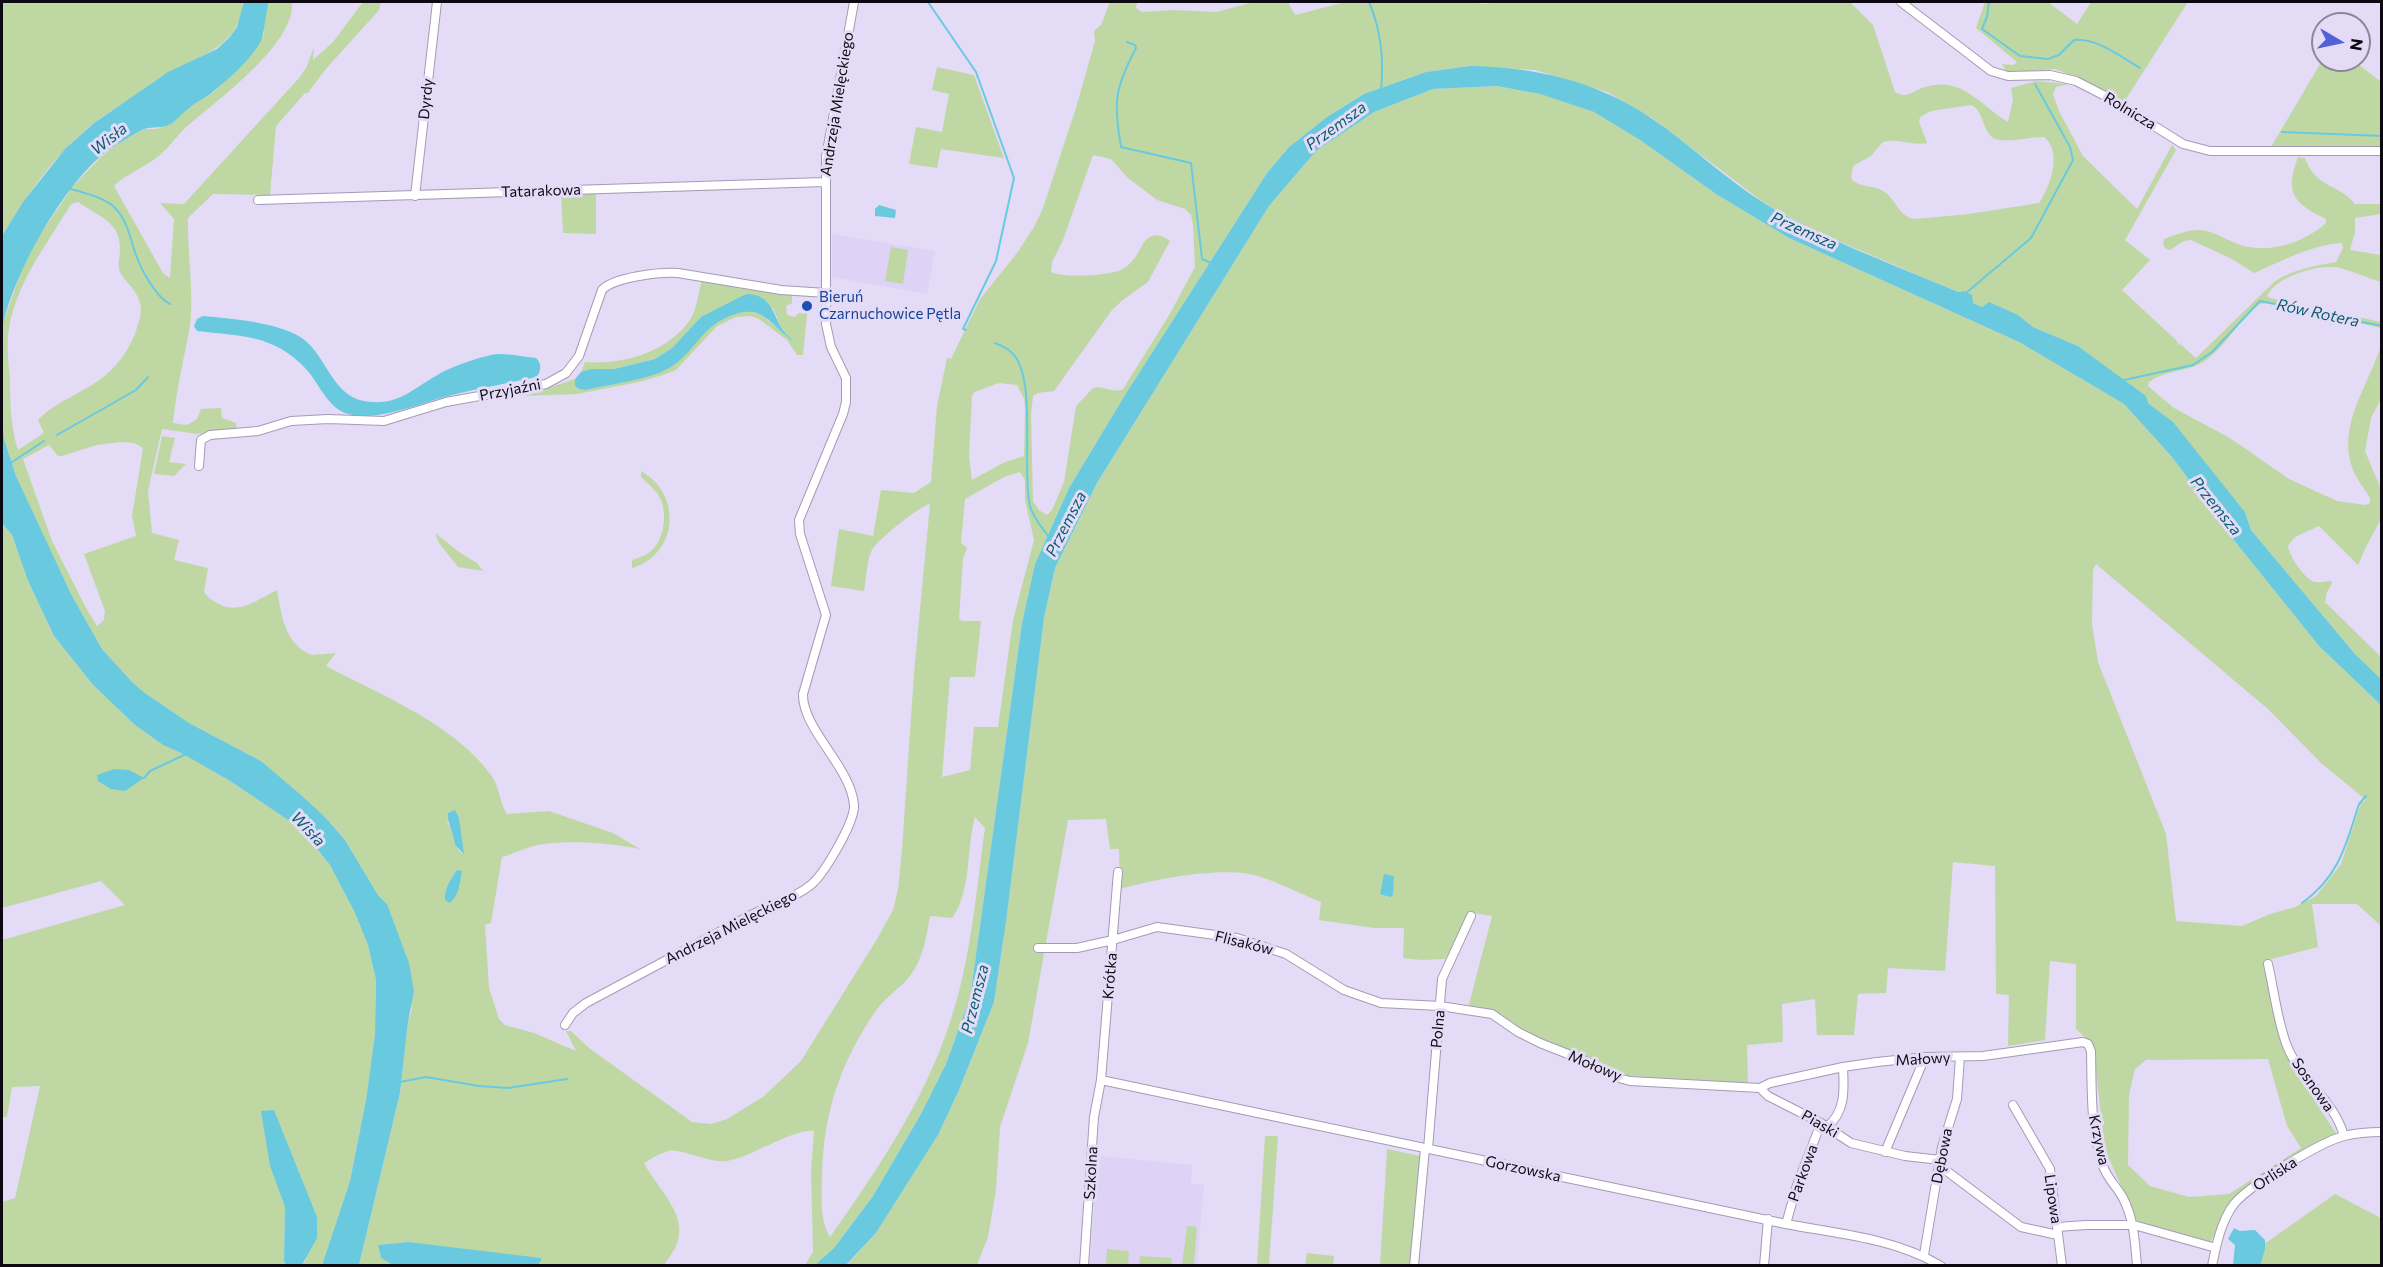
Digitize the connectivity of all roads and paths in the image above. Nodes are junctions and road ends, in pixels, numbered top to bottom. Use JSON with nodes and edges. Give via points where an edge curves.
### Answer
{"nodes":[{"id":1,"x":437,"y":2,"type":"edge"},
{"id":2,"x":854,"y":2,"type":"edge"},
{"id":3,"x":1901,"y":2,"type":"edge"},
{"id":4,"x":2382,"y":151,"type":"edge"},
{"id":5,"x":824,"y":182,"type":"junction"},
{"id":6,"x":415,"y":196,"type":"junction"},
{"id":7,"x":258,"y":200,"type":"dead end"},
{"id":8,"x":826,"y":293,"type":"junction"},
{"id":9,"x":199,"y":466,"type":"dead end"},
{"id":10,"x":1118,"y":872,"type":"dead end"},
{"id":11,"x":1471,"y":916,"type":"dead end"},
{"id":12,"x":1113,"y":940,"type":"junction"},
{"id":13,"x":1038,"y":948,"type":"dead end"},
{"id":14,"x":2268,"y":964,"type":"dead end"},
{"id":15,"x":1440,"y":1006,"type":"junction"},
{"id":16,"x":565,"y":1025,"type":"dead end"},
{"id":17,"x":2088,"y":1044,"type":"joint"},
{"id":18,"x":1925,"y":1057,"type":"junction"},
{"id":19,"x":1960,"y":1057,"type":"junction"},
{"id":20,"x":1843,"y":1067,"type":"junction"},
{"id":21,"x":1101,"y":1080,"type":"junction"},
{"id":22,"x":1760,"y":1088,"type":"junction"},
{"id":23,"x":2013,"y":1105,"type":"dead end"},
{"id":24,"x":1824,"y":1125,"type":"junction"},
{"id":25,"x":2382,"y":1132,"type":"edge"},
{"id":26,"x":2344,"y":1136,"type":"junction"},
{"id":27,"x":1426,"y":1149,"type":"junction"},
{"id":28,"x":1885,"y":1152,"type":"junction"},
{"id":29,"x":1940,"y":1163,"type":"junction"},
{"id":30,"x":1768,"y":1219,"type":"junction"},
{"id":31,"x":1786,"y":1224,"type":"junction"},
{"id":32,"x":2134,"y":1225,"type":"junction"},
{"id":33,"x":2058,"y":1231,"type":"junction"},
{"id":34,"x":2216,"y":1248,"type":"junction"},
{"id":35,"x":1924,"y":1255,"type":"junction"},
{"id":36,"x":1084,"y":1266,"type":"edge"},
{"id":37,"x":1414,"y":1266,"type":"edge"},
{"id":38,"x":1764,"y":1266,"type":"edge"},
{"id":39,"x":1941,"y":1266,"type":"edge"},
{"id":40,"x":2062,"y":1266,"type":"edge"},
{"id":41,"x":2137,"y":1266,"type":"edge"},
{"id":42,"x":2212,"y":1266,"type":"edge"}],
"edges":[{"from":1,"to":6,"type":"street","name":"Dyrdy"},
{"from":2,"to":5,"type":"street","name":"Andrzeja Mielęckiego"},
{"from":3,"to":4,"type":"street","name":"Rolnicza","via":[[1991,71],[2076,81],[2189,147],[2210,151]]},
{"from":5,"to":6,"type":"street","name":"Tatarakowa"},
{"from":5,"to":8,"type":"street","name":"Andrzeja Mielęckiego"},
{"from":6,"to":7,"type":"street","name":"Tatarakowa"},
{"from":8,"to":9,"type":"street","name":"Przyjaźni","via":[[664,272],[606,285],[579,356],[554,381],[446,402],[384,421],[302,420],[258,432],[210,435],[201,440]]},
{"from":8,"to":16,"type":"street","name":"Andrzeja Mielęckiego","via":[[826,324],[831,347],[846,378],[846,402],[799,520],[826,615],[803,702],[851,793],[852,819],[822,874],[811,885],[586,1003]]},
{"from":10,"to":12,"type":"street","name":"Krótka"},
{"from":11,"to":15,"type":"street","name":"Polna","via":[[1444,973]]},
{"from":12,"to":13,"type":"street","name":"Flisaków","via":[[1077,948]]},
{"from":12,"to":15,"type":"street","name":"Flisaków","via":[[1157,927],[1237,938],[1286,954],[1344,990],[1372,1000]]},
{"from":12,"to":21,"type":"street","name":"Krótka"},
{"from":14,"to":26,"type":"street","name":"Sosnowa","via":[[2287,1046],[2328,1104]]},
{"from":15,"to":22,"type":"street","name":"Mołowy","via":[[1492,1014],[1540,1043],[1630,1081]]},
{"from":15,"to":27,"type":"street","name":"Polna"},
{"from":17,"to":19,"type":"street","name":"Małowy","via":[[2077,1042]]},
{"from":17,"to":32,"type":"street","name":"Krzywa","via":[[2097,1143],[2104,1169],[2123,1198]]},
{"from":18,"to":19,"type":"street","name":"Małowy"},
{"from":18,"to":20,"type":"street","name":"Małowy"},
{"from":18,"to":28,"type":"street"},
{"from":19,"to":29,"type":"street","name":"Dębowa","via":[[1957,1099],[1946,1128]]},
{"from":20,"to":22,"type":"street","name":"Małowy"},
{"from":20,"to":24,"type":"street","name":"Parkowa","via":[[1841,1109],[1834,1121]]},
{"from":21,"to":27,"type":"street","name":"Gorzowska"},
{"from":21,"to":36,"type":"street","name":"Szkolna","via":[[1094,1117]]},
{"from":22,"to":24,"type":"street","name":"Piaski"},
{"from":23,"to":33,"type":"street","name":"Lipowa","via":[[2050,1169]]},
{"from":24,"to":28,"type":"street","name":"Piaski","via":[[1851,1143]]},
{"from":24,"to":31,"type":"street","name":"Parkowa","via":[[1797,1185]]},
{"from":25,"to":26,"type":"street","name":"Orliska"},
{"from":26,"to":34,"type":"street","name":"Orliska","via":[[2313,1150],[2241,1197],[2228,1215]]},
{"from":27,"to":30,"type":"street","name":"Gorzowska"},
{"from":27,"to":37,"type":"street","name":"Polna"},
{"from":28,"to":29,"type":"street","name":"Piaski"},
{"from":29,"to":33,"type":"street","name":"Piaski","via":[[2021,1227]]},
{"from":29,"to":35,"type":"street","name":"Dębowa"},
{"from":30,"to":31,"type":"street","name":"Gorzowska"},
{"from":30,"to":38,"type":"street"},
{"from":31,"to":35,"type":"street","name":"Gorzowska","via":[[1892,1243]]},
{"from":32,"to":33,"type":"street","name":"Piaski","via":[[2086,1225]]},
{"from":32,"to":34,"type":"street","name":"Piaski"},
{"from":32,"to":41,"type":"street","name":"Krzywa"},
{"from":33,"to":40,"type":"street","name":"Lipowa"},
{"from":34,"to":42,"type":"street","name":"Orliska"},
{"from":35,"to":39,"type":"street","name":"Gorzowska"}]}
